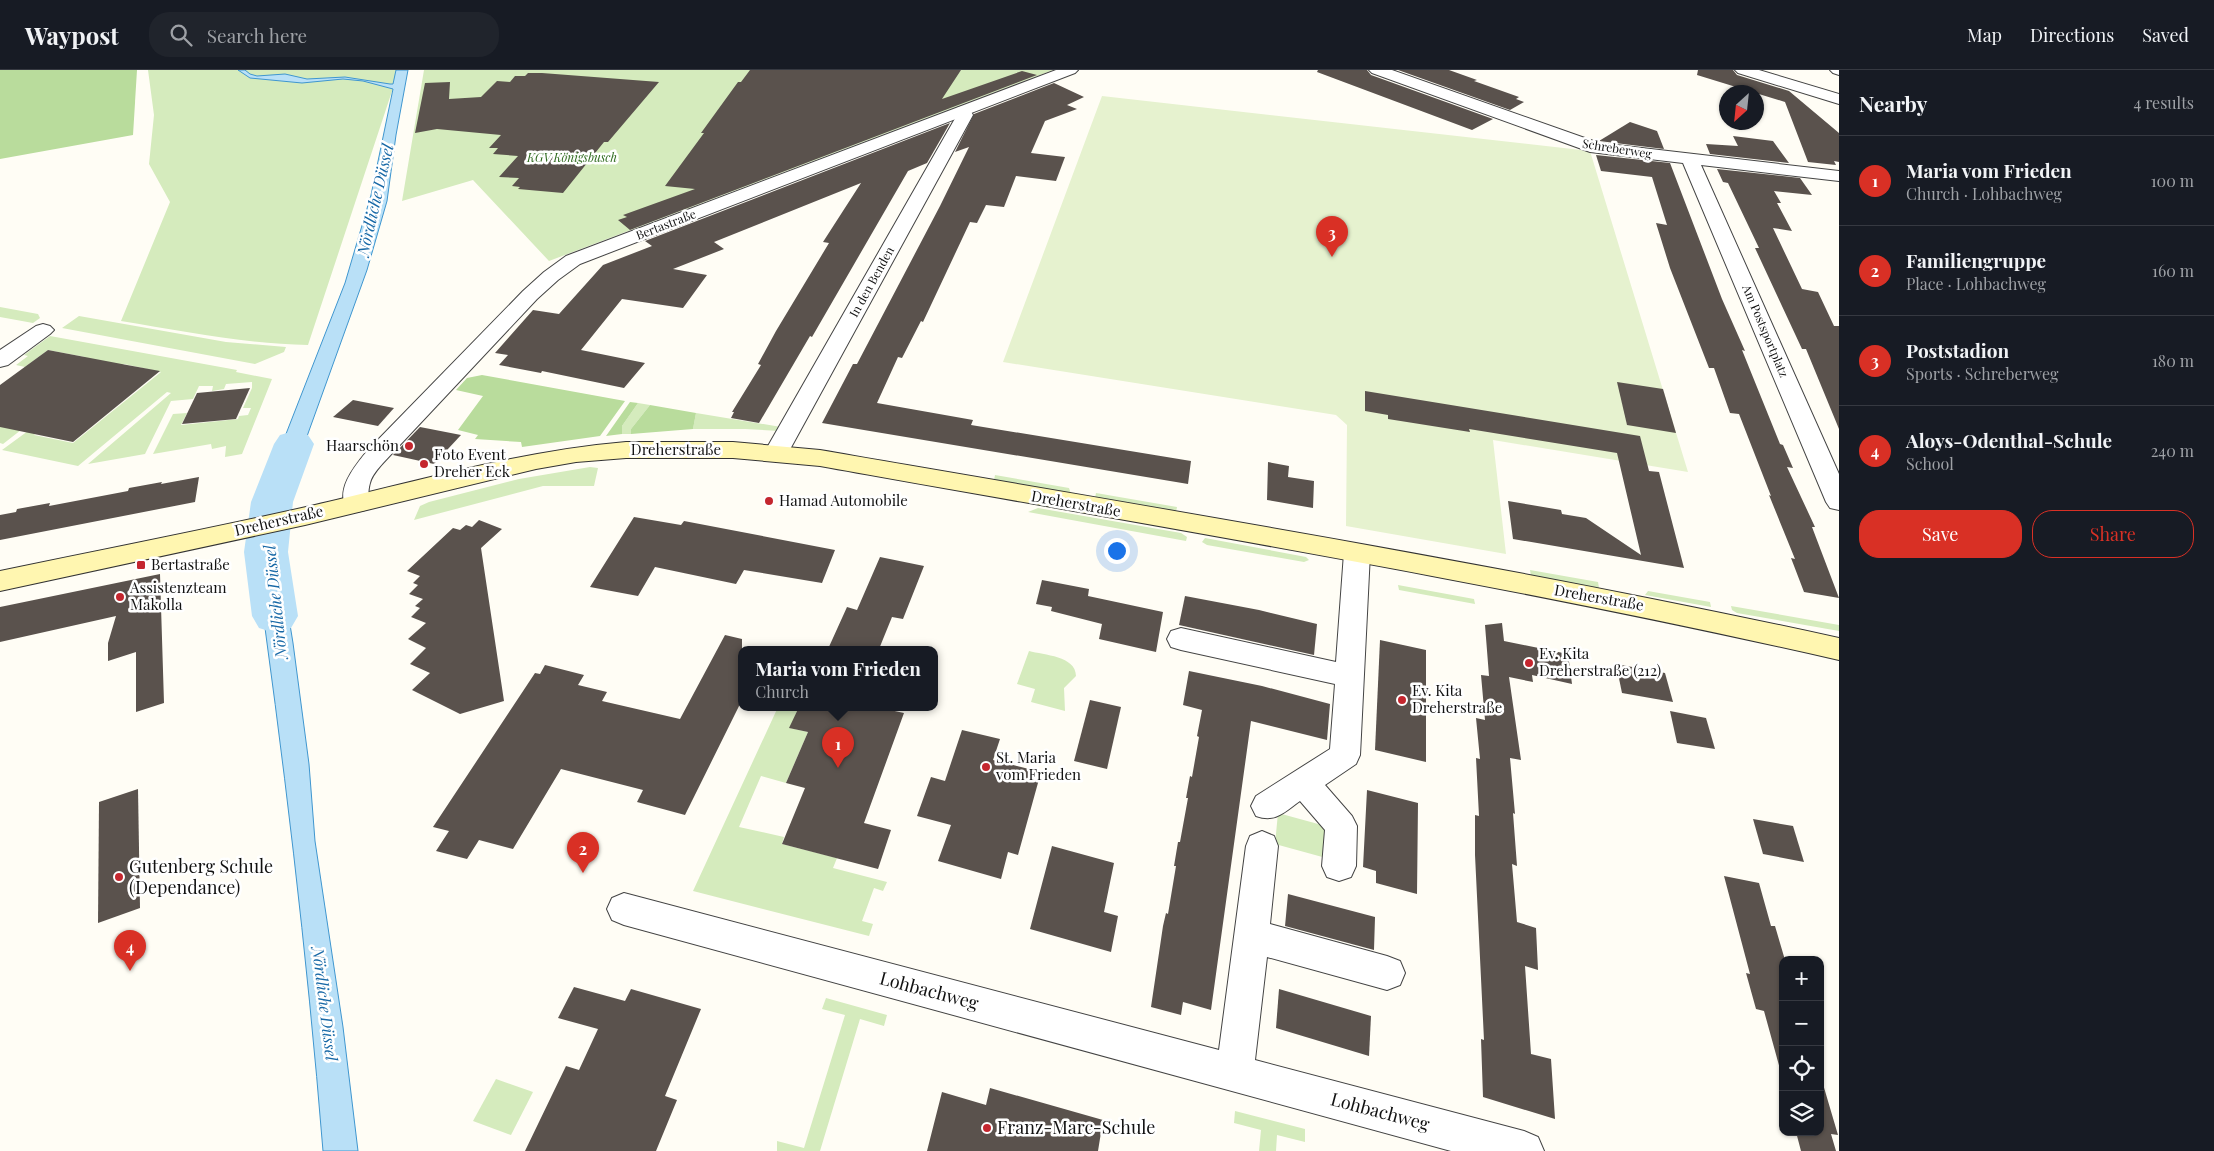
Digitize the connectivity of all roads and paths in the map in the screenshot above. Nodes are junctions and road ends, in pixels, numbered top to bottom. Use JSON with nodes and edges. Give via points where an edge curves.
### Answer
{"nodes":[{"id":1,"x":1070,"y":70,"type":"edge"},
{"id":2,"x":1377,"y":70,"type":"edge"},
{"id":3,"x":1744,"y":70,"type":"edge"},
{"id":4,"x":1815,"y":92,"type":"junction"},
{"id":5,"x":1839,"y":99,"type":"edge"},
{"id":6,"x":963,"y":111,"type":"junction"},
{"id":7,"x":1839,"y":112,"type":"edge"},
{"id":8,"x":1690,"y":159,"type":"junction"},
{"id":9,"x":1839,"y":176,"type":"edge"},
{"id":10,"x":43,"y":330,"type":"dead end"},
{"id":11,"x":0,"y":360,"type":"edge"},
{"id":12,"x":776,"y":452,"type":"junction"},
{"id":13,"x":1839,"y":502,"type":"edge"},
{"id":14,"x":356,"y":504,"type":"junction"},
{"id":15,"x":1357,"y":553,"type":"junction"},
{"id":16,"x":0,"y":581,"type":"edge"},
{"id":17,"x":1181,"y":639,"type":"dead end"},
{"id":18,"x":1839,"y":649,"type":"edge"},
{"id":19,"x":1350,"y":676,"type":"junction"},
{"id":20,"x":1303,"y":782,"type":"junction"},
{"id":21,"x":1266,"y":806,"type":"dead end"},
{"id":22,"x":1262,"y":846,"type":"dead end"},
{"id":23,"x":1339,"y":866,"type":"dead end"},
{"id":24,"x":624,"y":909,"type":"dead end"},
{"id":25,"x":1252,"y":936,"type":"junction"},
{"id":26,"x":1387,"y":973,"type":"dead end"},
{"id":27,"x":1235,"y":1073,"type":"junction"},
{"id":28,"x":1524,"y":1151,"type":"edge"}],
"edges":[{"from":1,"to":6,"type":"street","name":"Bertastraße"},
{"from":2,"to":8,"type":"street","name":"Schreberweg","via":[[1584,145]]},
{"from":3,"to":4,"type":"street"},
{"from":4,"to":5,"type":"street"},
{"from":4,"to":7,"type":"street"},
{"from":6,"to":12,"type":"street","name":"In den Benden","via":[[966,115]]},
{"from":6,"to":14,"type":"street","name":"Bertastraße","via":[[563,266],[375,457],[355,487]]},
{"from":8,"to":9,"type":"street","name":"Schreberweg"},
{"from":8,"to":13,"type":"street","name":"Am Postsportplatz"},
{"from":10,"to":11,"type":"street"},
{"from":12,"to":14,"type":"main road","name":"Dreherstraße","via":[[668,449],[576,454]]},
{"from":12,"to":15,"type":"main road","name":"Dreherstraße"},
{"from":14,"to":16,"type":"main road","name":"Dreherstraße"},
{"from":15,"to":18,"type":"main road","name":"Dreherstraße","via":[[1674,612]]},
{"from":15,"to":19,"type":"street"},
{"from":17,"to":19,"type":"street"},
{"from":19,"to":20,"type":"street","via":[[1345,756]]},
{"from":20,"to":21,"type":"street"},
{"from":20,"to":23,"type":"street","via":[[1341,826]]},
{"from":22,"to":25,"type":"street"},
{"from":24,"to":27,"type":"street","name":"Lohbachweg"},
{"from":25,"to":26,"type":"street"},
{"from":25,"to":27,"type":"street"},
{"from":27,"to":28,"type":"street","name":"Lohbachweg"}]}
